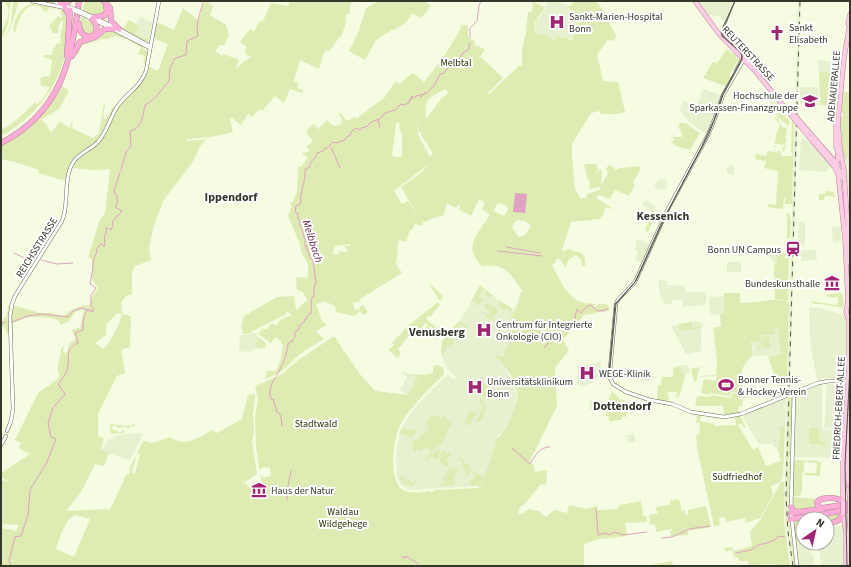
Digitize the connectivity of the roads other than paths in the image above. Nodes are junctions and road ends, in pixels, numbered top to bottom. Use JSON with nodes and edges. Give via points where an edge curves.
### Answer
{"nodes":[{"id":1,"x":32,"y":1,"type":"edge"},
{"id":2,"x":53,"y":1,"type":"edge"},
{"id":3,"x":70,"y":1,"type":"edge"},
{"id":4,"x":101,"y":1,"type":"edge"},
{"id":5,"x":104,"y":1,"type":"edge"},
{"id":6,"x":159,"y":1,"type":"edge"},
{"id":7,"x":694,"y":1,"type":"edge"},
{"id":8,"x":81,"y":2,"type":"edge"},
{"id":9,"x":60,"y":3,"type":"junction"},
{"id":10,"x":70,"y":10,"type":"junction"},
{"id":11,"x":850,"y":14,"type":"edge"},
{"id":12,"x":94,"y":18,"type":"junction"},
{"id":13,"x":850,"y":23,"type":"edge"},
{"id":14,"x":79,"y":24,"type":"junction"},
{"id":15,"x":116,"y":29,"type":"junction"},
{"id":16,"x":151,"y":40,"type":"junction"},
{"id":17,"x":144,"y":42,"type":"junction"},
{"id":18,"x":150,"y":47,"type":"junction"},
{"id":19,"x":70,"y":55,"type":"junction"},
{"id":20,"x":744,"y":57,"type":"junction"},
{"id":21,"x":63,"y":77,"type":"junction"},
{"id":22,"x":770,"y":87,"type":"junction"},
{"id":23,"x":1,"y":140,"type":"edge"},
{"id":24,"x":1,"y":143,"type":"edge"},
{"id":25,"x":829,"y":158,"type":"junction"},
{"id":26,"x":838,"y":160,"type":"junction"},
{"id":27,"x":840,"y":174,"type":"junction"},
{"id":28,"x":845,"y":213,"type":"junction"},
{"id":29,"x":847,"y":243,"type":"junction"},
{"id":30,"x":850,"y":263,"type":"edge"},
{"id":31,"x":849,"y":309,"type":"edge"},
{"id":32,"x":848,"y":315,"type":"edge"},
{"id":33,"x":848,"y":381,"type":"junction"},
{"id":34,"x":794,"y":393,"type":"junction"},
{"id":35,"x":850,"y":417,"type":"edge"},
{"id":36,"x":1,"y":445,"type":"edge"},
{"id":37,"x":849,"y":487,"type":"edge"},
{"id":38,"x":843,"y":502,"type":"junction"},
{"id":39,"x":850,"y":502,"type":"edge"},
{"id":40,"x":831,"y":507,"type":"junction"},
{"id":41,"x":850,"y":510,"type":"edge"},
{"id":42,"x":835,"y":512,"type":"edge"},
{"id":43,"x":843,"y":513,"type":"junction"},
{"id":44,"x":792,"y":516,"type":"junction"},
{"id":45,"x":795,"y":516,"type":"edge"},
{"id":46,"x":850,"y":520,"type":"edge"},
{"id":47,"x":835,"y":522,"type":"edge"},
{"id":48,"x":797,"y":566,"type":"edge"},
{"id":49,"x":846,"y":566,"type":"edge"},
{"id":50,"x":849,"y":566,"type":"edge"}],
"edges":[{"from":1,"to":10,"type":"main road"},
{"from":2,"to":9,"type":"main road"},
{"from":3,"to":9,"type":"highway","via":[[66,4]]},
{"from":3,"to":10,"type":"highway"},
{"from":4,"to":12,"type":"highway","via":[[107,7],[107,13]]},
{"from":5,"to":15,"type":"highway","via":[[110,8],[111,21]]},
{"from":6,"to":16,"type":"main road","name":"REICHSSTRASSE"},
{"from":7,"to":20,"type":"main road","name":"REUTERSTRASSE","via":[[719,34]]},
{"from":8,"to":14,"type":"highway"},
{"from":8,"to":19,"type":"highway","via":[[72,32]]},
{"from":8,"to":21,"type":"highway"},
{"from":9,"to":10,"type":"main road"},
{"from":10,"to":12,"type":"main road","bridge":true},
{"from":10,"to":19,"type":"highway"},
{"from":11,"to":26,"type":"main road","name":"ADENAUERALLEE","via":[[837,116]]},
{"from":12,"to":14,"type":"highway","via":[[97,29],[92,36],[83,35],[79,30]]},
{"from":12,"to":15,"type":"main road"},
{"from":13,"to":26,"type":"main road","name":"ADENAUERALLEE","via":[[839,105]]},
{"from":14,"to":19,"type":"highway"},
{"from":15,"to":17,"type":"main road"},
{"from":15,"to":18,"type":"main road"},
{"from":15,"to":19,"type":"highway","via":[[104,29],[95,37],[83,40]]},
{"from":16,"to":17,"type":"main road"},
{"from":16,"to":18,"type":"main road","name":"REICHSSTRASSE"},
{"from":17,"to":18,"type":"main road"},
{"from":18,"to":36,"type":"main road","name":"REICHSSTRASSE","via":[[146,71],[139,84],[119,105],[99,141],[79,155],[72,166],[62,221],[13,301],[10,316],[12,412],[9,434]]},
{"from":19,"to":21,"type":"highway"},
{"from":19,"to":23,"type":"highway","via":[[44,103],[24,124]]},
{"from":20,"to":22,"type":"main road","name":"REUTERSTRASSE"},
{"from":20,"to":22,"type":"main road","name":"REUTERSTRASSE"},
{"from":20,"to":34,"type":"main road","via":[[723,95],[708,134],[667,210],[635,282],[616,304],[610,379],[616,387],[632,394],[672,404],[691,412],[724,417],[741,414]]},
{"from":21,"to":24,"type":"highway","via":[[41,112]]},
{"from":22,"to":25,"type":"main road","name":"REUTERSTRASSE","bridge":true},
{"from":25,"to":26,"type":"main road"},
{"from":25,"to":26,"type":"main road","via":[[834,156]]},
{"from":25,"to":27,"type":"main road"},
{"from":26,"to":27,"type":"main road"},
{"from":26,"to":27,"type":"main road","via":[[842,169]]},
{"from":26,"to":28,"type":"main road","via":[[842,174]]},
{"from":27,"to":28,"type":"main road"},
{"from":27,"to":28,"type":"main road"},
{"from":27,"to":28,"type":"main road"},
{"from":28,"to":29,"type":"main road"},
{"from":29,"to":30,"type":"main road"},
{"from":29,"to":31,"type":"main road","name":"FRIEDRICH-EBERT-ALLEE"},
{"from":31,"to":32,"type":"main road","name":"FRIEDRICH-EBERT-ALLEE"},
{"from":32,"to":33,"type":"main road","name":"FRIEDRICH-EBERT-ALLEE"},
{"from":33,"to":34,"type":"main road","via":[[824,382]]},
{"from":33,"to":38,"type":"main road","name":"FRIEDRICH-EBERT-ALLEE"},
{"from":34,"to":44,"type":"main road"},
{"from":35,"to":37,"type":"main road","name":"FRIEDRICH-EBERT-ALLEE","via":[[847,468]]},
{"from":37,"to":39,"type":"main road","name":"FRIEDRICH-EBERT-ALLEE"},
{"from":38,"to":40,"type":"highway","via":[[822,498],[818,501],[820,508]]},
{"from":38,"to":43,"type":"main road","name":"FRIEDRICH-EBERT-ALLEE","bridge":true},
{"from":39,"to":40,"type":"highway"},
{"from":39,"to":41,"type":"main road","name":"FRIEDRICH-EBERT-ALLEE","bridge":true},
{"from":40,"to":44,"type":"highway","via":[[795,512]]},
{"from":41,"to":42,"type":"highway"},
{"from":41,"to":46,"type":"main road","name":"FRIEDRICH-EBERT-ALLEE"},
{"from":43,"to":47,"type":"highway"},
{"from":43,"to":49,"type":"main road","name":"FRIEDRICH-EBERT-ALLEE"},
{"from":44,"to":45,"type":"highway"},
{"from":44,"to":48,"type":"main road"},
{"from":46,"to":50,"type":"main road","name":"FRIEDRICH-EBERT-ALLEE"}]}
